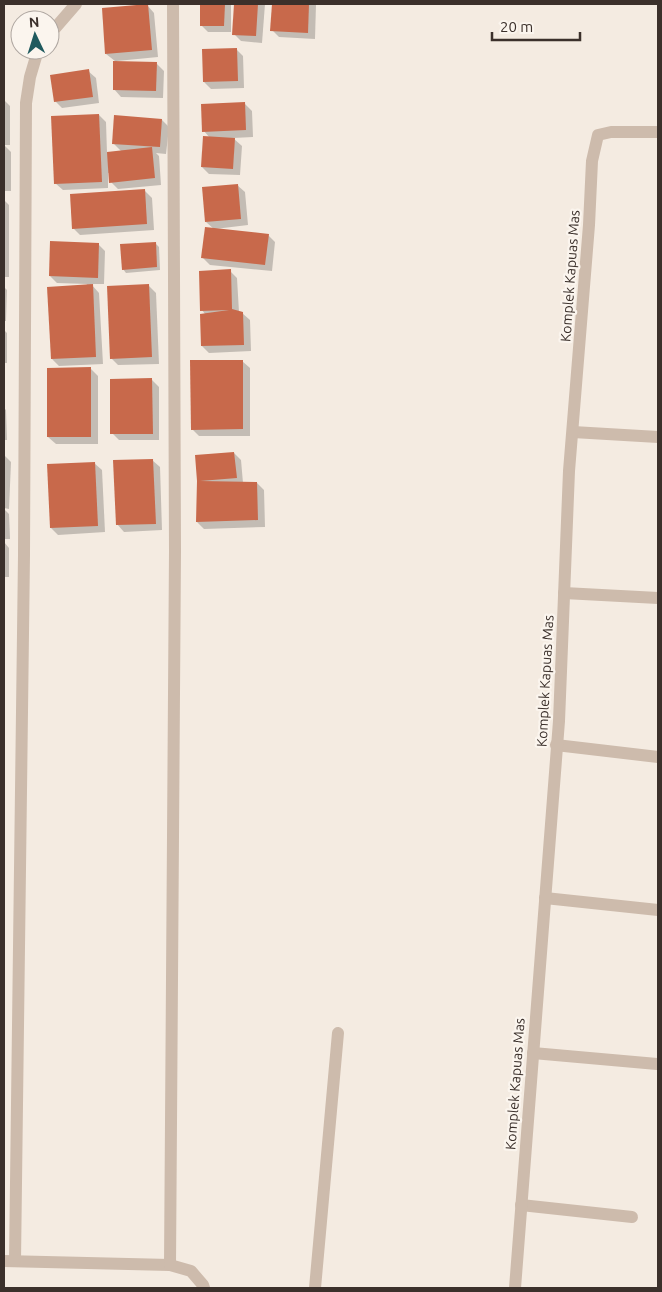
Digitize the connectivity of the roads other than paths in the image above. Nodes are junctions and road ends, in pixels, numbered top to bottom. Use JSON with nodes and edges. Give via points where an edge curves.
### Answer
{"nodes":[{"id":1,"x":76,"y":4,"type":"edge"},
{"id":2,"x":173,"y":4,"type":"edge"},
{"id":3,"x":60,"y":22,"type":"edge"},
{"id":4,"x":35,"y":60,"type":"edge"},
{"id":5,"x":658,"y":132,"type":"edge"},
{"id":6,"x":573,"y":432,"type":"junction"},
{"id":7,"x":658,"y":437,"type":"edge"},
{"id":8,"x":564,"y":593,"type":"junction"},
{"id":9,"x":658,"y":598,"type":"edge"},
{"id":10,"x":556,"y":745,"type":"junction"},
{"id":11,"x":658,"y":757,"type":"edge"},
{"id":12,"x":545,"y":898,"type":"junction"},
{"id":13,"x":658,"y":910,"type":"edge"},
{"id":14,"x":338,"y":1033,"type":"dead end"},
{"id":15,"x":533,"y":1053,"type":"junction"},
{"id":16,"x":657,"y":1064,"type":"edge"},
{"id":17,"x":521,"y":1205,"type":"junction"},
{"id":18,"x":632,"y":1217,"type":"dead end"},
{"id":19,"x":9,"y":1261,"type":"edge"},
{"id":20,"x":170,"y":1265,"type":"junction"},
{"id":21,"x":204,"y":1288,"type":"edge"},
{"id":22,"x":315,"y":1288,"type":"edge"},
{"id":23,"x":515,"y":1288,"type":"edge"}],
"edges":[{"from":1,"to":3,"type":"street"},
{"from":2,"to":20,"type":"street","via":[[175,551]]},
{"from":4,"to":19,"type":"street","via":[[26,103],[24,556]]},
{"from":5,"to":6,"type":"street","name":"Komplek Kapuas Mas","via":[[611,132],[598,136],[592,161]]},
{"from":6,"to":7,"type":"street"},
{"from":6,"to":8,"type":"street","name":"Komplek Kapuas Mas"},
{"from":8,"to":9,"type":"street"},
{"from":8,"to":10,"type":"street","name":"Komplek Kapuas Mas"},
{"from":10,"to":11,"type":"street"},
{"from":10,"to":12,"type":"street","name":"Komplek Kapuas Mas"},
{"from":12,"to":13,"type":"street"},
{"from":12,"to":15,"type":"street","name":"Komplek Kapuas Mas"},
{"from":14,"to":22,"type":"street"},
{"from":15,"to":16,"type":"street"},
{"from":15,"to":17,"type":"street","name":"Komplek Kapuas Mas"},
{"from":17,"to":18,"type":"street"},
{"from":17,"to":23,"type":"street","name":"Komplek Kapuas Mas"},
{"from":19,"to":20,"type":"street"},
{"from":20,"to":21,"type":"street","via":[[191,1271]]}]}
